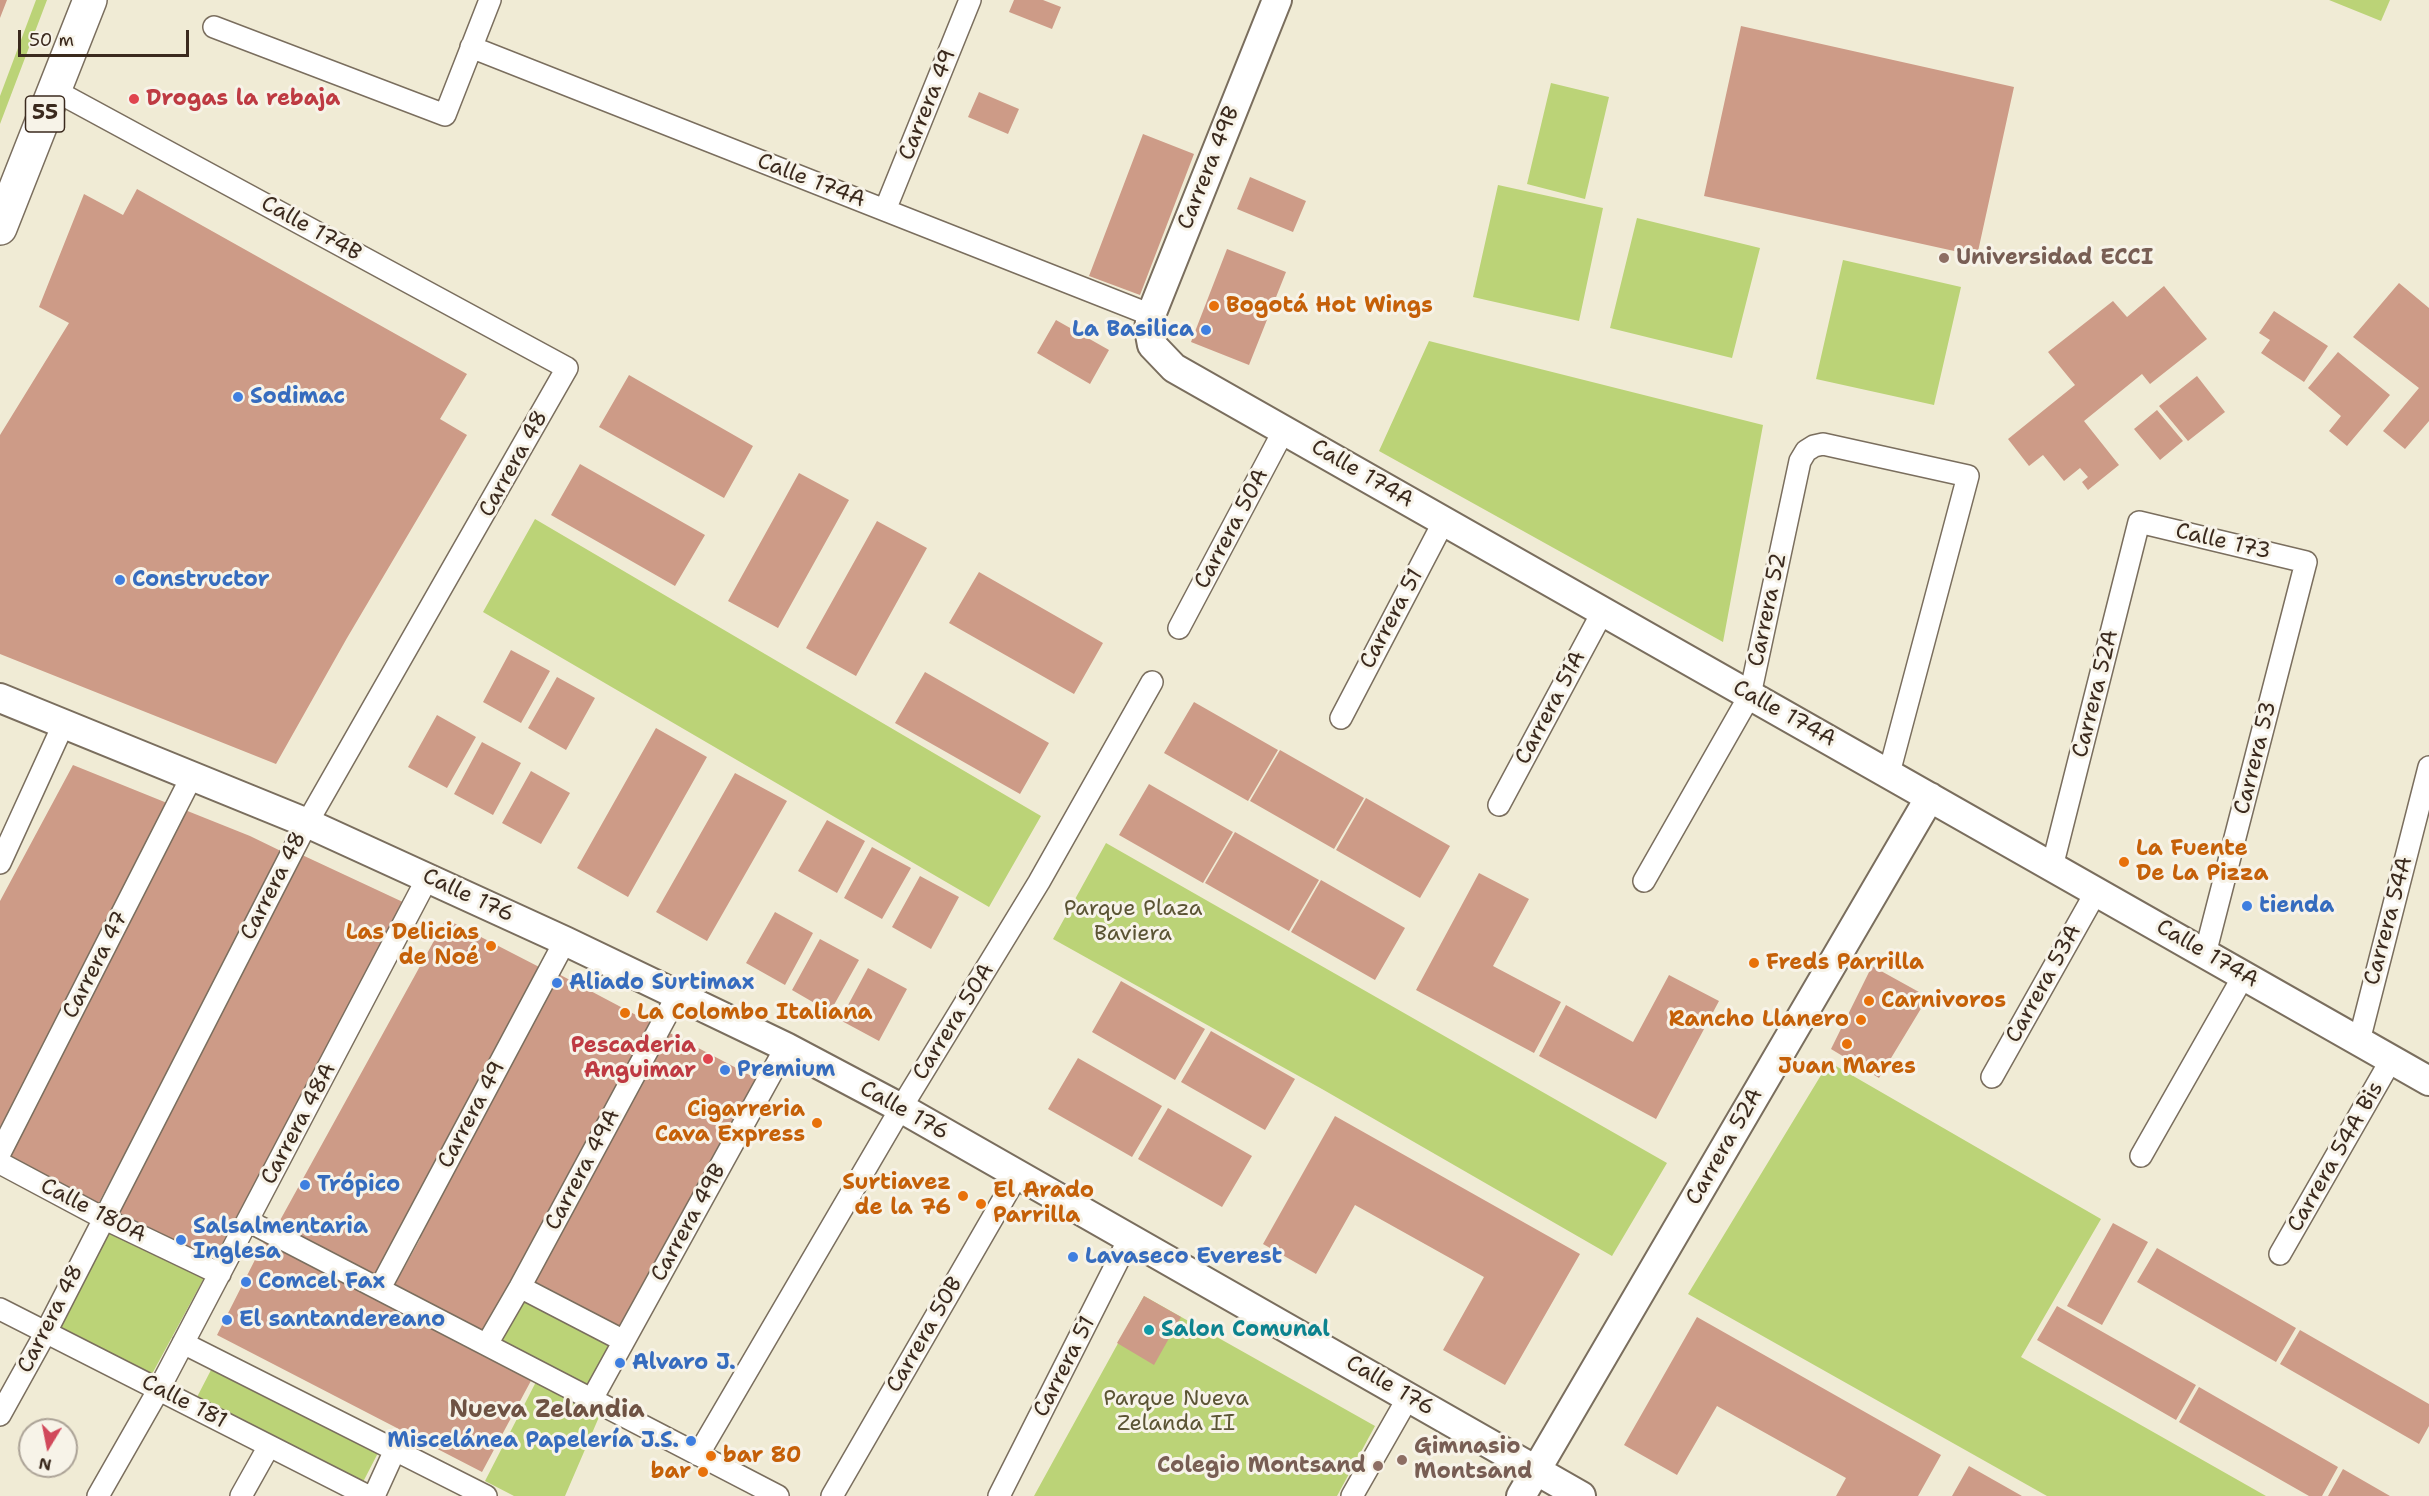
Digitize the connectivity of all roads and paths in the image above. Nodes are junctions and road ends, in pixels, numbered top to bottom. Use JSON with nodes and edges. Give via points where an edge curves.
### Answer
{"nodes":[{"id":1,"x":90,"y":0,"type":"edge"},
{"id":2,"x":490,"y":0,"type":"edge"},
{"id":3,"x":970,"y":0,"type":"edge"},
{"id":4,"x":1277,"y":0,"type":"edge"},
{"id":5,"x":214,"y":27,"type":"dead end"},
{"id":6,"x":471,"y":47,"type":"junction"},
{"id":7,"x":54,"y":90,"type":"junction"},
{"id":8,"x":885,"y":210,"type":"junction"},
{"id":9,"x":0,"y":228,"type":"edge"},
{"id":10,"x":1150,"y":326,"type":"junction"},
{"id":11,"x":567,"y":368,"type":"joint"},
{"id":12,"x":1284,"y":430,"type":"junction"},
{"id":13,"x":1444,"y":521,"type":"junction"},
{"id":14,"x":2139,"y":522,"type":"joint"},
{"id":15,"x":2306,"y":562,"type":"joint"},
{"id":16,"x":1603,"y":611,"type":"junction"},
{"id":17,"x":1179,"y":628,"type":"dead end"},
{"id":18,"x":1152,"y":682,"type":"dead end"},
{"id":19,"x":1750,"y":695,"type":"junction"},
{"id":20,"x":0,"y":698,"type":"edge"},
{"id":21,"x":1341,"y":718,"type":"dead end"},
{"id":22,"x":64,"y":723,"type":"junction"},
{"id":23,"x":2429,"y":767,"type":"edge"},
{"id":24,"x":1889,"y":773,"type":"junction"},
{"id":25,"x":192,"y":776,"type":"junction"},
{"id":26,"x":1930,"y":797,"type":"junction"},
{"id":27,"x":1499,"y":805,"type":"dead end"},
{"id":28,"x":307,"y":823,"type":"junction"},
{"id":29,"x":0,"y":863,"type":"edge"},
{"id":30,"x":2052,"y":867,"type":"junction"},
{"id":31,"x":428,"y":877,"type":"junction"},
{"id":32,"x":1644,"y":881,"type":"dead end"},
{"id":33,"x":2096,"y":892,"type":"junction"},
{"id":34,"x":565,"y":942,"type":"junction"},
{"id":35,"x":2205,"y":954,"type":"junction"},
{"id":36,"x":2244,"y":975,"type":"junction"},
{"id":37,"x":678,"y":994,"type":"junction"},
{"id":38,"x":2359,"y":1041,"type":"junction"},
{"id":39,"x":786,"y":1047,"type":"junction"},
{"id":40,"x":2391,"y":1060,"type":"junction"},
{"id":41,"x":1992,"y":1077,"type":"dead end"},
{"id":42,"x":2429,"y":1081,"type":"edge"},
{"id":43,"x":901,"y":1108,"type":"junction"},
{"id":44,"x":0,"y":1153,"type":"edge"},
{"id":45,"x":2141,"y":1156,"type":"dead end"},
{"id":46,"x":0,"y":1163,"type":"edge"},
{"id":47,"x":1018,"y":1174,"type":"junction"},
{"id":48,"x":103,"y":1218,"type":"junction"},
{"id":49,"x":248,"y":1221,"type":"junction"},
{"id":50,"x":1130,"y":1237,"type":"junction"},
{"id":51,"x":2280,"y":1254,"type":"dead end"},
{"id":52,"x":220,"y":1274,"type":"junction"},
{"id":53,"x":520,"y":1287,"type":"junction"},
{"id":54,"x":380,"y":1288,"type":"junction"},
{"id":55,"x":0,"y":1309,"type":"edge"},
{"id":56,"x":46,"y":1332,"type":"junction"},
{"id":57,"x":624,"y":1341,"type":"junction"},
{"id":58,"x":183,"y":1343,"type":"junction"},
{"id":59,"x":487,"y":1344,"type":"junction"},
{"id":60,"x":159,"y":1389,"type":"junction"},
{"id":61,"x":1408,"y":1396,"type":"junction"},
{"id":62,"x":592,"y":1399,"type":"junction"},
{"id":63,"x":0,"y":1415,"type":"edge"},
{"id":64,"x":269,"y":1446,"type":"junction"},
{"id":65,"x":395,"y":1450,"type":"junction"},
{"id":66,"x":698,"y":1455,"type":"junction"},
{"id":67,"x":1536,"y":1470,"type":"junction"},
{"id":68,"x":98,"y":1496,"type":"edge"},
{"id":69,"x":241,"y":1496,"type":"edge"},
{"id":70,"x":368,"y":1496,"type":"edge"},
{"id":71,"x":374,"y":1496,"type":"edge"},
{"id":72,"x":486,"y":1496,"type":"edge"},
{"id":73,"x":777,"y":1496,"type":"edge"},
{"id":74,"x":832,"y":1496,"type":"edge"},
{"id":75,"x":999,"y":1496,"type":"edge"},
{"id":76,"x":1352,"y":1496,"type":"edge"},
{"id":77,"x":1521,"y":1496,"type":"edge"},
{"id":78,"x":1581,"y":1496,"type":"edge"}],
"edges":[{"from":1,"to":7,"type":"highway","number":"55"},
{"from":2,"to":6,"type":"street"},
{"from":3,"to":8,"type":"street","name":"Carrera 49"},
{"from":4,"to":10,"type":"street","name":"Carrera 49B"},
{"from":5,"to":6,"type":"street","via":[[445,115]]},
{"from":6,"to":8,"type":"street","name":"Calle 174A"},
{"from":7,"to":9,"type":"highway","number":"55"},
{"from":7,"to":11,"type":"street","name":"Calle 174B"},
{"from":8,"to":10,"type":"street","name":"Calle 174A"},
{"from":10,"to":12,"type":"street","name":"Calle 174A","via":[[1152,345],[1174,368]]},
{"from":11,"to":28,"type":"street","name":"Carrera 48"},
{"from":12,"to":13,"type":"street","name":"Calle 174A"},
{"from":12,"to":17,"type":"street","name":"Carrera 50A"},
{"from":13,"to":16,"type":"street","name":"Calle 174A"},
{"from":13,"to":21,"type":"street","name":"Carrera 51"},
{"from":14,"to":15,"type":"street","name":"Calle 173"},
{"from":14,"to":30,"type":"street","name":"Carrera 52A"},
{"from":15,"to":35,"type":"street","name":"Carrera 53"},
{"from":16,"to":19,"type":"street","name":"Calle 174A"},
{"from":16,"to":27,"type":"street","name":"Carrera 51A"},
{"from":18,"to":43,"type":"street","name":"Carrera 50A","via":[[1039,882]]},
{"from":19,"to":24,"type":"street","name":"Calle 174A"},
{"from":19,"to":24,"type":"street","name":"Carrera 52","via":[[1800,461],[1806,452],[1823,444],[1968,476]]},
{"from":19,"to":32,"type":"street","name":"Carrera 52"},
{"from":20,"to":22,"type":"street","name":"Calle 176"},
{"from":22,"to":25,"type":"street","name":"Calle 176"},
{"from":22,"to":29,"type":"street"},
{"from":23,"to":38,"type":"street","name":"Carrera 54A"},
{"from":24,"to":26,"type":"street","name":"Calle 174A"},
{"from":25,"to":28,"type":"street","name":"Calle 176"},
{"from":25,"to":44,"type":"street","name":"Carrera 47"},
{"from":26,"to":30,"type":"street","name":"Calle 174A"},
{"from":26,"to":67,"type":"street","name":"Carrera 52A"},
{"from":28,"to":31,"type":"street","name":"Calle 176"},
{"from":28,"to":48,"type":"street","name":"Carrera 48"},
{"from":30,"to":33,"type":"street","name":"Calle 174A"},
{"from":31,"to":34,"type":"street","name":"Calle 176"},
{"from":31,"to":49,"type":"street","name":"Carrera 48A"},
{"from":33,"to":35,"type":"street","name":"Calle 174A"},
{"from":33,"to":41,"type":"street","name":"Carrera 53A"},
{"from":34,"to":37,"type":"street","name":"Calle 176"},
{"from":34,"to":54,"type":"street","name":"Carrera 49"},
{"from":35,"to":36,"type":"street","name":"Calle 174A"},
{"from":36,"to":38,"type":"street","name":"Calle 174A"},
{"from":36,"to":45,"type":"street"},
{"from":37,"to":39,"type":"street","name":"Calle 176"},
{"from":37,"to":53,"type":"street","name":"Carrera 49A"},
{"from":38,"to":40,"type":"street","name":"Calle 174A"},
{"from":39,"to":43,"type":"street","name":"Calle 176"},
{"from":39,"to":57,"type":"street","name":"Carrera 49B"},
{"from":40,"to":42,"type":"street","name":"Calle 174A"},
{"from":40,"to":51,"type":"street","name":"Carrera 54A Bis"},
{"from":43,"to":47,"type":"street","name":"Calle 176"},
{"from":43,"to":66,"type":"street","name":"Carrera 50A"},
{"from":46,"to":48,"type":"street","name":"Calle 180A"},
{"from":47,"to":50,"type":"street","name":"Calle 176"},
{"from":47,"to":74,"type":"street","name":"Carrera 50B"},
{"from":48,"to":52,"type":"street","name":"Calle 180A"},
{"from":48,"to":56,"type":"street","name":"Carrera 48"},
{"from":49,"to":52,"type":"street","name":"Carrera 48A"},
{"from":49,"to":54,"type":"street"},
{"from":50,"to":61,"type":"street","name":"Calle 176"},
{"from":50,"to":75,"type":"street","name":"Carrera 51"},
{"from":52,"to":58,"type":"street","name":"Carrera 48A"},
{"from":53,"to":57,"type":"street"},
{"from":53,"to":59,"type":"street","name":"Carrera 49A"},
{"from":54,"to":59,"type":"street"},
{"from":55,"to":56,"type":"street","name":"Calle 181"},
{"from":56,"to":60,"type":"street","name":"Calle 181"},
{"from":56,"to":63,"type":"street","name":"Carrera 48"},
{"from":57,"to":62,"type":"street","name":"Carrera 49B"},
{"from":58,"to":60,"type":"street","name":"Carrera 48A"},
{"from":58,"to":65,"type":"street"},
{"from":59,"to":62,"type":"street"},
{"from":60,"to":64,"type":"street","name":"Calle 181"},
{"from":60,"to":68,"type":"street","name":"Carrera 48A"},
{"from":61,"to":67,"type":"street","name":"Calle 176"},
{"from":61,"to":76,"type":"street"},
{"from":62,"to":66,"type":"street"},
{"from":64,"to":69,"type":"street"},
{"from":64,"to":70,"type":"street","name":"Calle 181"},
{"from":65,"to":71,"type":"street"},
{"from":65,"to":72,"type":"street"},
{"from":66,"to":73,"type":"street"},
{"from":67,"to":77,"type":"street","name":"Carrera 52A"},
{"from":67,"to":78,"type":"street","name":"Calle 176"}]}
